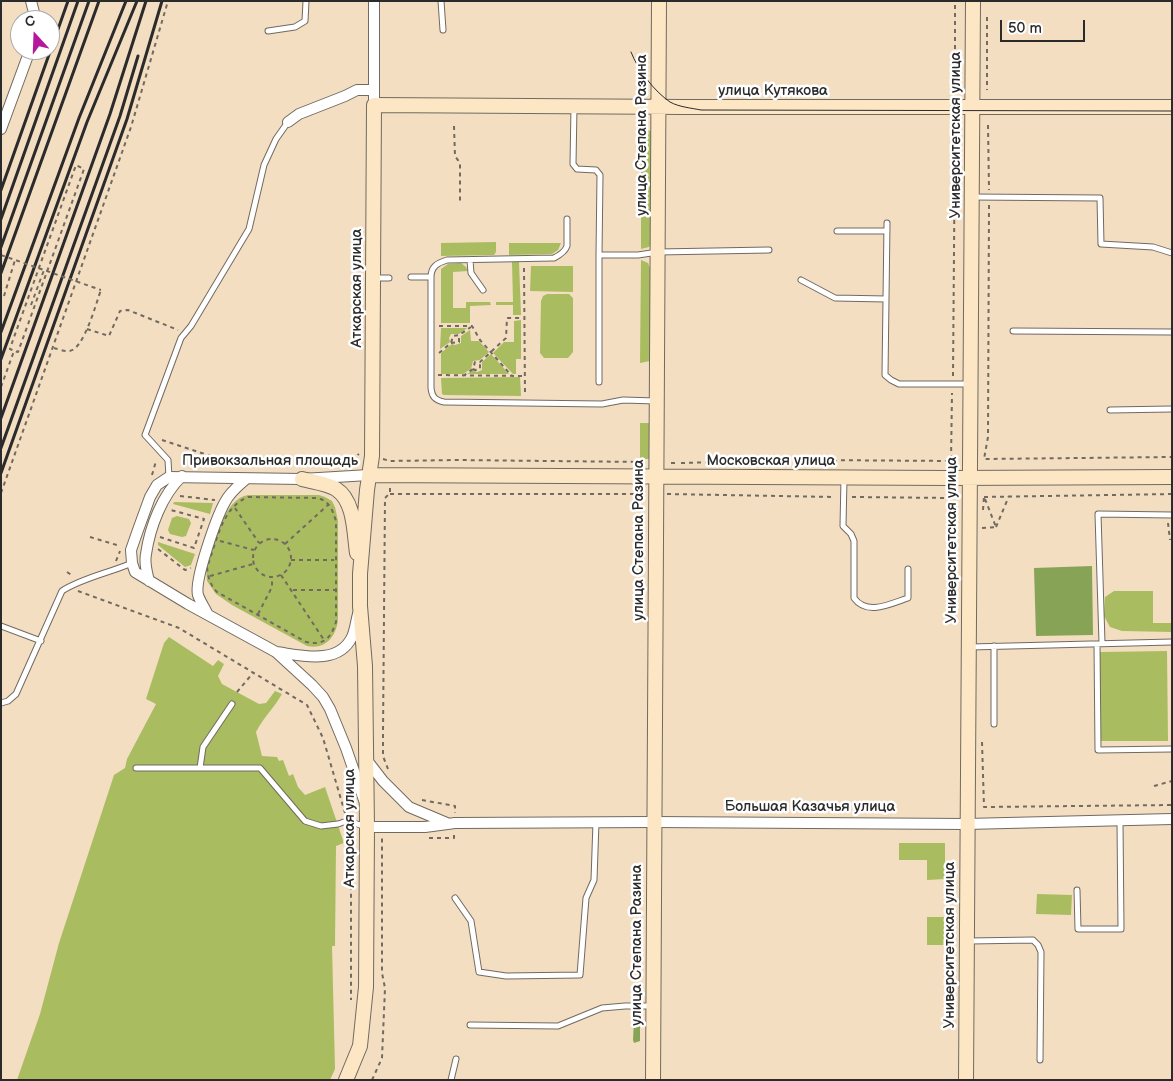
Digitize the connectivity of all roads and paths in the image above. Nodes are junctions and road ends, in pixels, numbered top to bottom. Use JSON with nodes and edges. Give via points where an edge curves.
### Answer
{"nodes":[{"id":1,"x":168,"y":1,"type":"edge"},
{"id":2,"x":306,"y":1,"type":"edge"},
{"id":3,"x":374,"y":1,"type":"edge"},
{"id":4,"x":441,"y":1,"type":"edge"},
{"id":5,"x":659,"y":1,"type":"edge"},
{"id":6,"x":955,"y":1,"type":"edge"},
{"id":7,"x":973,"y":1,"type":"edge"},
{"id":8,"x":986,"y":11,"type":"dead end"},
{"id":9,"x":443,"y":30,"type":"dead end"},
{"id":10,"x":268,"y":31,"type":"dead end"},
{"id":11,"x":26,"y":60,"type":"edge"},
{"id":12,"x":955,"y":89,"type":"dead end"},
{"id":13,"x":374,"y":90,"type":"junction"},
{"id":14,"x":987,"y":90,"type":"dead end"},
{"id":15,"x":374,"y":105,"type":"junction"},
{"id":16,"x":574,"y":106,"type":"junction"},
{"id":17,"x":658,"y":106,"type":"junction"},
{"id":18,"x":973,"y":107,"type":"junction"},
{"id":19,"x":1172,"y":107,"type":"edge"},
{"id":20,"x":288,"y":122,"type":"joint"},
{"id":21,"x":988,"y":125,"type":"dead end"},
{"id":22,"x":454,"y":126,"type":"dead end"},
{"id":23,"x":955,"y":126,"type":"dead end"},
{"id":24,"x":1,"y":129,"type":"edge"},
{"id":25,"x":972,"y":197,"type":"junction"},
{"id":26,"x":989,"y":197,"type":"junction"},
{"id":27,"x":460,"y":201,"type":"dead end"},
{"id":28,"x":567,"y":219,"type":"dead end"},
{"id":29,"x":887,"y":223,"type":"dead end"},
{"id":30,"x":837,"y":231,"type":"dead end"},
{"id":31,"x":887,"y":231,"type":"junction"},
{"id":32,"x":769,"y":250,"type":"dead end"},
{"id":33,"x":658,"y":252,"type":"junction"},
{"id":34,"x":1172,"y":252,"type":"edge"},
{"id":35,"x":1,"y":255,"type":"edge"},
{"id":36,"x":599,"y":255,"type":"junction"},
{"id":37,"x":524,"y":259,"type":"junction"},
{"id":38,"x":15,"y":260,"type":"junction"},
{"id":39,"x":470,"y":260,"type":"junction"},
{"id":40,"x":44,"y":270,"type":"junction"},
{"id":41,"x":411,"y":277,"type":"dead end"},
{"id":42,"x":373,"y":278,"type":"junction"},
{"id":43,"x":389,"y":278,"type":"dead end"},
{"id":44,"x":431,"y":278,"type":"junction"},
{"id":45,"x":801,"y":280,"type":"dead end"},
{"id":46,"x":483,"y":290,"type":"dead end"},
{"id":47,"x":4,"y":296,"type":"dead end"},
{"id":48,"x":886,"y":299,"type":"junction"},
{"id":49,"x":31,"y":305,"type":"dead end"},
{"id":50,"x":524,"y":318,"type":"junction"},
{"id":51,"x":431,"y":326,"type":"junction"},
{"id":52,"x":472,"y":326,"type":"junction"},
{"id":53,"x":87,"y":329,"type":"junction"},
{"id":54,"x":178,"y":330,"type":"dead end"},
{"id":55,"x":1013,"y":330,"type":"dead end"},
{"id":56,"x":1172,"y":332,"type":"edge"},
{"id":57,"x":459,"y":336,"type":"junction"},
{"id":58,"x":451,"y":343,"type":"junction"},
{"id":59,"x":53,"y":348,"type":"junction"},
{"id":60,"x":14,"y":351,"type":"junction"},
{"id":61,"x":491,"y":352,"type":"junction"},
{"id":62,"x":431,"y":358,"type":"junction"},
{"id":63,"x":480,"y":362,"type":"junction"},
{"id":64,"x":473,"y":368,"type":"junction"},
{"id":65,"x":431,"y":375,"type":"junction"},
{"id":66,"x":463,"y":376,"type":"junction"},
{"id":67,"x":512,"y":376,"type":"junction"},
{"id":68,"x":524,"y":376,"type":"junction"},
{"id":69,"x":599,"y":382,"type":"dead end"},
{"id":70,"x":953,"y":384,"type":"junction"},
{"id":71,"x":970,"y":384,"type":"junction"},
{"id":72,"x":1,"y":386,"type":"edge"},
{"id":73,"x":656,"y":401,"type":"junction"},
{"id":74,"x":524,"y":403,"type":"junction"},
{"id":75,"x":1172,"y":409,"type":"edge"},
{"id":76,"x":1110,"y":410,"type":"dead end"},
{"id":77,"x":145,"y":435,"type":"junction"},
{"id":78,"x":372,"y":456,"type":"junction"},
{"id":79,"x":1172,"y":457,"type":"edge"},
{"id":80,"x":643,"y":462,"type":"dead end"},
{"id":81,"x":671,"y":463,"type":"dead end"},
{"id":82,"x":390,"y":468,"type":"junction"},
{"id":83,"x":182,"y":476,"type":"junction"},
{"id":84,"x":369,"y":476,"type":"junction"},
{"id":85,"x":169,"y":477,"type":"junction"},
{"id":86,"x":656,"y":477,"type":"junction"},
{"id":87,"x":1172,"y":477,"type":"edge"},
{"id":88,"x":844,"y":478,"type":"junction"},
{"id":89,"x":969,"y":478,"type":"junction"},
{"id":90,"x":246,"y":479,"type":"junction"},
{"id":91,"x":302,"y":479,"type":"junction"},
{"id":92,"x":1,"y":493,"type":"edge"},
{"id":93,"x":390,"y":494,"type":"junction"},
{"id":94,"x":656,"y":494,"type":"junction"},
{"id":95,"x":1172,"y":494,"type":"edge"},
{"id":96,"x":174,"y":496,"type":"dead end"},
{"id":97,"x":1009,"y":496,"type":"junction"},
{"id":98,"x":844,"y":497,"type":"junction"},
{"id":99,"x":950,"y":498,"type":"dead end"},
{"id":100,"x":173,"y":503,"type":"dead end"},
{"id":101,"x":229,"y":504,"type":"junction"},
{"id":102,"x":329,"y":504,"type":"junction"},
{"id":103,"x":1170,"y":515,"type":"edge"},
{"id":104,"x":996,"y":527,"type":"junction"},
{"id":105,"x":982,"y":528,"type":"dead end"},
{"id":106,"x":90,"y":536,"type":"dead end"},
{"id":107,"x":214,"y":539,"type":"junction"},
{"id":108,"x":1170,"y":540,"type":"dead end"},
{"id":109,"x":158,"y":542,"type":"dead end"},
{"id":110,"x":259,"y":543,"type":"junction"},
{"id":111,"x":285,"y":544,"type":"junction"},
{"id":112,"x":122,"y":547,"type":"dead end"},
{"id":113,"x":156,"y":547,"type":"dead end"},
{"id":114,"x":254,"y":550,"type":"junction"},
{"id":115,"x":291,"y":560,"type":"junction"},
{"id":116,"x":335,"y":560,"type":"junction"},
{"id":117,"x":132,"y":563,"type":"junction"},
{"id":118,"x":253,"y":564,"type":"junction"},
{"id":119,"x":908,"y":569,"type":"dead end"},
{"id":120,"x":185,"y":570,"type":"dead end"},
{"id":121,"x":67,"y":572,"type":"dead end"},
{"id":122,"x":360,"y":574,"type":"junction"},
{"id":123,"x":282,"y":575,"type":"junction"},
{"id":124,"x":73,"y":576,"type":"dead end"},
{"id":125,"x":208,"y":576,"type":"junction"},
{"id":126,"x":272,"y":578,"type":"junction"},
{"id":127,"x":150,"y":581,"type":"junction"},
{"id":128,"x":75,"y":590,"type":"dead end"},
{"id":129,"x":292,"y":590,"type":"junction"},
{"id":130,"x":335,"y":590,"type":"junction"},
{"id":131,"x":360,"y":606,"type":"junction"},
{"id":132,"x":207,"y":613,"type":"junction"},
{"id":133,"x":258,"y":615,"type":"junction"},
{"id":134,"x":1,"y":626,"type":"edge"},
{"id":135,"x":41,"y":641,"type":"junction"},
{"id":136,"x":324,"y":641,"type":"junction"},
{"id":137,"x":1172,"y":642,"type":"edge"},
{"id":138,"x":1099,"y":643,"type":"junction"},
{"id":139,"x":994,"y":646,"type":"junction"},
{"id":140,"x":968,"y":647,"type":"junction"},
{"id":141,"x":276,"y":652,"type":"junction"},
{"id":142,"x":254,"y":673,"type":"junction"},
{"id":143,"x":237,"y":692,"type":"dead end"},
{"id":144,"x":1,"y":703,"type":"edge"},
{"id":145,"x":232,"y":704,"type":"dead end"},
{"id":146,"x":994,"y":724,"type":"dead end"},
{"id":147,"x":982,"y":742,"type":"dead end"},
{"id":148,"x":1172,"y":749,"type":"edge"},
{"id":149,"x":366,"y":758,"type":"junction"},
{"id":150,"x":136,"y":768,"type":"dead end"},
{"id":151,"x":200,"y":768,"type":"junction"},
{"id":152,"x":389,"y":771,"type":"dead end"},
{"id":153,"x":1172,"y":781,"type":"edge"},
{"id":154,"x":1154,"y":786,"type":"dead end"},
{"id":155,"x":421,"y":799,"type":"dead end"},
{"id":156,"x":1172,"y":805,"type":"edge"},
{"id":157,"x":366,"y":806,"type":"junction"},
{"id":158,"x":455,"y":806,"type":"dead end"},
{"id":159,"x":1120,"y":820,"type":"junction"},
{"id":160,"x":1172,"y":820,"type":"edge"},
{"id":161,"x":347,"y":821,"type":"junction"},
{"id":162,"x":596,"y":822,"type":"junction"},
{"id":163,"x":654,"y":822,"type":"junction"},
{"id":164,"x":448,"y":823,"type":"junction"},
{"id":165,"x":966,"y":824,"type":"junction"},
{"id":166,"x":367,"y":827,"type":"junction"},
{"id":167,"x":390,"y":838,"type":"dead end"},
{"id":168,"x":427,"y":838,"type":"dead end"},
{"id":169,"x":454,"y":838,"type":"dead end"},
{"id":170,"x":1077,"y":890,"type":"dead end"},
{"id":171,"x":455,"y":898,"type":"dead end"},
{"id":172,"x":966,"y":941,"type":"junction"},
{"id":173,"x":653,"y":1006,"type":"junction"},
{"id":174,"x":351,"y":1007,"type":"dead end"},
{"id":175,"x":470,"y":1025,"type":"dead end"},
{"id":176,"x":456,"y":1059,"type":"dead end"},
{"id":177,"x":1040,"y":1060,"type":"dead end"},
{"id":178,"x":346,"y":1080,"type":"edge"},
{"id":179,"x":372,"y":1080,"type":"edge"},
{"id":180,"x":451,"y":1080,"type":"edge"},
{"id":181,"x":653,"y":1080,"type":"edge"},
{"id":182,"x":966,"y":1080,"type":"edge"}],
"edges":[{"from":1,"to":59,"type":"path","via":[[131,127]]},
{"from":2,"to":10,"type":"lane","via":[[305,21],[295,27]]},
{"from":3,"to":13,"type":"street","name":"Аткарская улица"},
{"from":4,"to":9,"type":"lane"},
{"from":5,"to":17,"type":"street","name":"улица Степана Разина"},
{"from":6,"to":12,"type":"path"},
{"from":7,"to":18,"type":"street","name":"Университетская улица"},
{"from":8,"to":14,"type":"path"},
{"from":11,"to":24,"type":"street"},
{"from":13,"to":15,"type":"street","name":"Аткарская улица"},
{"from":13,"to":20,"type":"street","via":[[357,90],[299,114]]},
{"from":15,"to":16,"type":"street","name":"улица Кутякова"},
{"from":15,"to":42,"type":"street","name":"Аткарская улица"},
{"from":16,"to":17,"type":"street","name":"улица Кутякова"},
{"from":16,"to":36,"type":"lane","via":[[572,164],[577,169],[596,170],[600,175]]},
{"from":17,"to":18,"type":"street","name":"улица Кутякова"},
{"from":17,"to":33,"type":"street","name":"улица Степана Разина"},
{"from":18,"to":19,"type":"street","name":"улица Кутякова"},
{"from":18,"to":25,"type":"street","name":"Университетская улица"},
{"from":20,"to":77,"type":"lane","via":[[264,165],[250,229],[181,338]]},
{"from":21,"to":26,"type":"path"},
{"from":22,"to":27,"type":"path","via":[[454,156],[460,163]]},
{"from":23,"to":70,"type":"path"},
{"from":25,"to":26,"type":"lane"},
{"from":25,"to":71,"type":"street","name":"Университетская улица"},
{"from":26,"to":34,"type":"lane","via":[[1100,198],[1101,244],[1153,247]]},
{"from":26,"to":79,"type":"path","via":[[988,437],[984,459]]},
{"from":28,"to":37,"type":"lane","via":[[567,246],[563,253],[554,258]]},
{"from":29,"to":31,"type":"lane"},
{"from":30,"to":31,"type":"lane"},
{"from":31,"to":48,"type":"lane"},
{"from":32,"to":33,"type":"lane"},
{"from":33,"to":36,"type":"lane"},
{"from":33,"to":73,"type":"street","name":"улица Степана Разина"},
{"from":35,"to":38,"type":"path","bridge":true},
{"from":36,"to":69,"type":"lane"},
{"from":37,"to":39,"type":"lane"},
{"from":37,"to":50,"type":"path"},
{"from":38,"to":40,"type":"path","bridge":true},
{"from":38,"to":47,"type":"path"},
{"from":39,"to":44,"type":"lane","via":[[440,262],[432,268]]},
{"from":39,"to":46,"type":"lane","via":[[471,273]]},
{"from":40,"to":49,"type":"path"},
{"from":40,"to":53,"type":"path","bridge":true,"via":[[101,290]]},
{"from":41,"to":44,"type":"lane"},
{"from":42,"to":43,"type":"lane"},
{"from":42,"to":78,"type":"street","name":"Аткарская улица"},
{"from":44,"to":51,"type":"lane"},
{"from":45,"to":48,"type":"lane","via":[[835,298]]},
{"from":48,"to":70,"type":"lane","via":[[886,375],[899,384]]},
{"from":50,"to":61,"type":"path","via":[[507,318],[506,338]]},
{"from":50,"to":68,"type":"path"},
{"from":51,"to":52,"type":"path"},
{"from":51,"to":62,"type":"lane"},
{"from":52,"to":57,"type":"path"},
{"from":52,"to":61,"type":"path"},
{"from":53,"to":54,"type":"path","via":[[109,336],[120,311],[128,310]]},
{"from":53,"to":59,"type":"path","via":[[78,347],[70,352]]},
{"from":55,"to":56,"type":"lane"},
{"from":57,"to":58,"type":"path","via":[[459,342]]},
{"from":57,"to":58,"type":"path","via":[[452,336]]},
{"from":58,"to":62,"type":"path"},
{"from":59,"to":92,"type":"path"},
{"from":60,"to":60,"type":"path","via":[[18,352],[81,178],[84,168],[76,165],[13,340],[10,349]]},
{"from":60,"to":72,"type":"path"},
{"from":61,"to":63,"type":"path"},
{"from":61,"to":67,"type":"path"},
{"from":62,"to":65,"type":"lane"},
{"from":63,"to":64,"type":"path","via":[[474,362]]},
{"from":63,"to":64,"type":"path","via":[[480,369]]},
{"from":64,"to":66,"type":"path"},
{"from":65,"to":66,"type":"path"},
{"from":65,"to":74,"type":"lane","via":[[432,393],[437,401]]},
{"from":66,"to":67,"type":"path"},
{"from":67,"to":68,"type":"path"},
{"from":68,"to":74,"type":"path"},
{"from":70,"to":71,"type":"lane"},
{"from":70,"to":81,"type":"path","via":[[951,461]]},
{"from":71,"to":89,"type":"street","name":"Университетская улица"},
{"from":73,"to":74,"type":"lane"},
{"from":73,"to":86,"type":"street","name":"улица Степана Разина"},
{"from":75,"to":76,"type":"lane"},
{"from":77,"to":78,"type":"path","via":[[222,460]]},
{"from":77,"to":85,"type":"lane","via":[[168,460]]},
{"from":78,"to":82,"type":"path"},
{"from":78,"to":84,"type":"street","name":"Аткарская улица"},
{"from":80,"to":82,"type":"path","via":[[465,460]]},
{"from":82,"to":84,"type":"street","name":"Московская улица"},
{"from":82,"to":86,"type":"street","name":"Московская улица"},
{"from":82,"to":93,"type":"path"},
{"from":83,"to":85,"type":"street","name":"Привокзальная площадь"},
{"from":83,"to":90,"type":"street","name":"Привокзальная площадь"},
{"from":83,"to":127,"type":"street","via":[[165,495],[152,530],[146,555]]},
{"from":84,"to":91,"type":"street","name":"Привокзальная площадь"},
{"from":84,"to":122,"type":"street","name":"Аткарская улица"},
{"from":85,"to":117,"type":"street","name":"Привокзальная площадь","via":[[157,485],[150,497],[131,550]]},
{"from":86,"to":88,"type":"street","name":"Московская улица"},
{"from":86,"to":94,"type":"street","name":"улица Степана Разина"},
{"from":87,"to":89,"type":"street","name":"Московская улица"},
{"from":88,"to":89,"type":"street","name":"Московская улица"},
{"from":88,"to":98,"type":"lane"},
{"from":89,"to":140,"type":"street","name":"Университетская улица"},
{"from":90,"to":91,"type":"street","name":"Привокзальная площадь"},
{"from":90,"to":101,"type":"street","via":[[234,489]]},
{"from":91,"to":122,"type":"street","name":"Аткарская улица","via":[[325,484],[344,496],[352,517]]},
{"from":93,"to":94,"type":"path"},
{"from":93,"to":152,"type":"path","via":[[385,498],[383,733],[383,756]]},
{"from":94,"to":98,"type":"path"},
{"from":94,"to":163,"type":"street","name":"улица Степана Разина"},
{"from":95,"to":97,"type":"path"},
{"from":96,"to":101,"type":"path"},
{"from":97,"to":104,"type":"path"},
{"from":97,"to":104,"type":"path","via":[[984,497]]},
{"from":98,"to":99,"type":"path"},
{"from":98,"to":119,"type":"lane","via":[[843,526],[854,541],[854,598],[858,604],[880,607],[908,598]]},
{"from":100,"to":109,"type":"path","via":[[171,510],[204,518],[194,548],[160,537]]},
{"from":101,"to":102,"type":"path","via":[[248,497],[318,498]]},
{"from":101,"to":107,"type":"street"},
{"from":101,"to":107,"type":"path"},
{"from":101,"to":110,"type":"path"},
{"from":102,"to":111,"type":"path"},
{"from":102,"to":116,"type":"path","via":[[336,521]]},
{"from":103,"to":108,"type":"path"},
{"from":103,"to":138,"type":"lane","via":[[1098,514]]},
{"from":104,"to":105,"type":"path"},
{"from":106,"to":112,"type":"path"},
{"from":107,"to":114,"type":"path"},
{"from":107,"to":125,"type":"path"},
{"from":107,"to":132,"type":"street","via":[[199,580],[198,594]]},
{"from":110,"to":111,"type":"path","via":[[272,538]]},
{"from":110,"to":114,"type":"path"},
{"from":111,"to":115,"type":"path"},
{"from":113,"to":120,"type":"path"},
{"from":114,"to":118,"type":"path"},
{"from":115,"to":116,"type":"path"},
{"from":115,"to":123,"type":"path"},
{"from":116,"to":130,"type":"path"},
{"from":117,"to":127,"type":"street","via":[[135,572]]},
{"from":117,"to":135,"type":"lane","via":[[74,583],[62,592]]},
{"from":118,"to":125,"type":"path"},
{"from":118,"to":126,"type":"path","via":[[260,574]]},
{"from":121,"to":124,"type":"path"},
{"from":122,"to":131,"type":"street","name":"Аткарская улица"},
{"from":123,"to":126,"type":"path"},
{"from":123,"to":129,"type":"path"},
{"from":125,"to":133,"type":"path","via":[[217,592]]},
{"from":126,"to":133,"type":"path","via":[[272,587]]},
{"from":127,"to":132,"type":"street"},
{"from":128,"to":142,"type":"path","via":[[179,628]]},
{"from":129,"to":130,"type":"path"},
{"from":129,"to":136,"type":"path"},
{"from":130,"to":136,"type":"path","via":[[336,622],[333,632]]},
{"from":131,"to":141,"type":"street","via":[[352,638],[341,650],[326,657]]},
{"from":131,"to":149,"type":"street","name":"Аткарская улица","via":[[365,666]]},
{"from":132,"to":141,"type":"street"},
{"from":133,"to":136,"type":"path","via":[[306,642],[316,644]]},
{"from":134,"to":135,"type":"lane"},
{"from":135,"to":144,"type":"lane","via":[[16,694]]},
{"from":137,"to":138,"type":"lane"},
{"from":138,"to":139,"type":"lane"},
{"from":138,"to":148,"type":"lane","via":[[1098,750]]},
{"from":139,"to":140,"type":"lane"},
{"from":139,"to":146,"type":"lane"},
{"from":140,"to":165,"type":"street","name":"Университетская улица"},
{"from":141,"to":157,"type":"street","via":[[323,697],[340,732]]},
{"from":142,"to":143,"type":"path"},
{"from":142,"to":161,"type":"path","via":[[310,709],[323,738]]},
{"from":145,"to":151,"type":"lane","via":[[203,747]]},
{"from":147,"to":156,"type":"path","via":[[984,807]]},
{"from":149,"to":157,"type":"street","name":"Аткарская улица"},
{"from":149,"to":164,"type":"street","name":"Большая Казачья улица","via":[[382,781],[409,807]]},
{"from":150,"to":151,"type":"lane"},
{"from":151,"to":161,"type":"lane","via":[[260,768],[305,822],[322,826]]},
{"from":153,"to":154,"type":"path"},
{"from":155,"to":158,"type":"path"},
{"from":157,"to":166,"type":"street","name":"Аткарская улица"},
{"from":159,"to":160,"type":"street","name":"Большая Казачья улица"},
{"from":159,"to":165,"type":"street","name":"Большая Казачья улица"},
{"from":159,"to":170,"type":"lane","via":[[1121,929],[1078,928]]},
{"from":161,"to":166,"type":"lane"},
{"from":161,"to":174,"type":"path","via":[[352,844]]},
{"from":162,"to":163,"type":"street","name":"Большая Казачья улица"},
{"from":162,"to":164,"type":"street","name":"Большая Казачья улица"},
{"from":162,"to":171,"type":"lane","via":[[594,880],[586,898],[580,975],[506,976],[479,972],[471,922]]},
{"from":163,"to":165,"type":"street","name":"Большая Казачья улица"},
{"from":163,"to":173,"type":"street","name":"улица Степана Разина"},
{"from":164,"to":166,"type":"street","name":"Большая Казачья улица","via":[[425,827]]},
{"from":165,"to":172,"type":"street","name":"Университетская улица"},
{"from":166,"to":178,"type":"street","name":"Аткарская улица","via":[[365,1008],[360,1046]]},
{"from":167,"to":179,"type":"path","via":[[381,838],[382,973],[385,988],[382,1058]]},
{"from":168,"to":169,"type":"path"},
{"from":172,"to":177,"type":"lane","via":[[1033,940],[1038,945],[1041,952]]},
{"from":172,"to":182,"type":"street","name":"Университетская улица"},
{"from":173,"to":175,"type":"lane","via":[[602,1008],[558,1026]]},
{"from":173,"to":181,"type":"street","name":"улица Степана Разина"},
{"from":176,"to":180,"type":"lane"}]}
